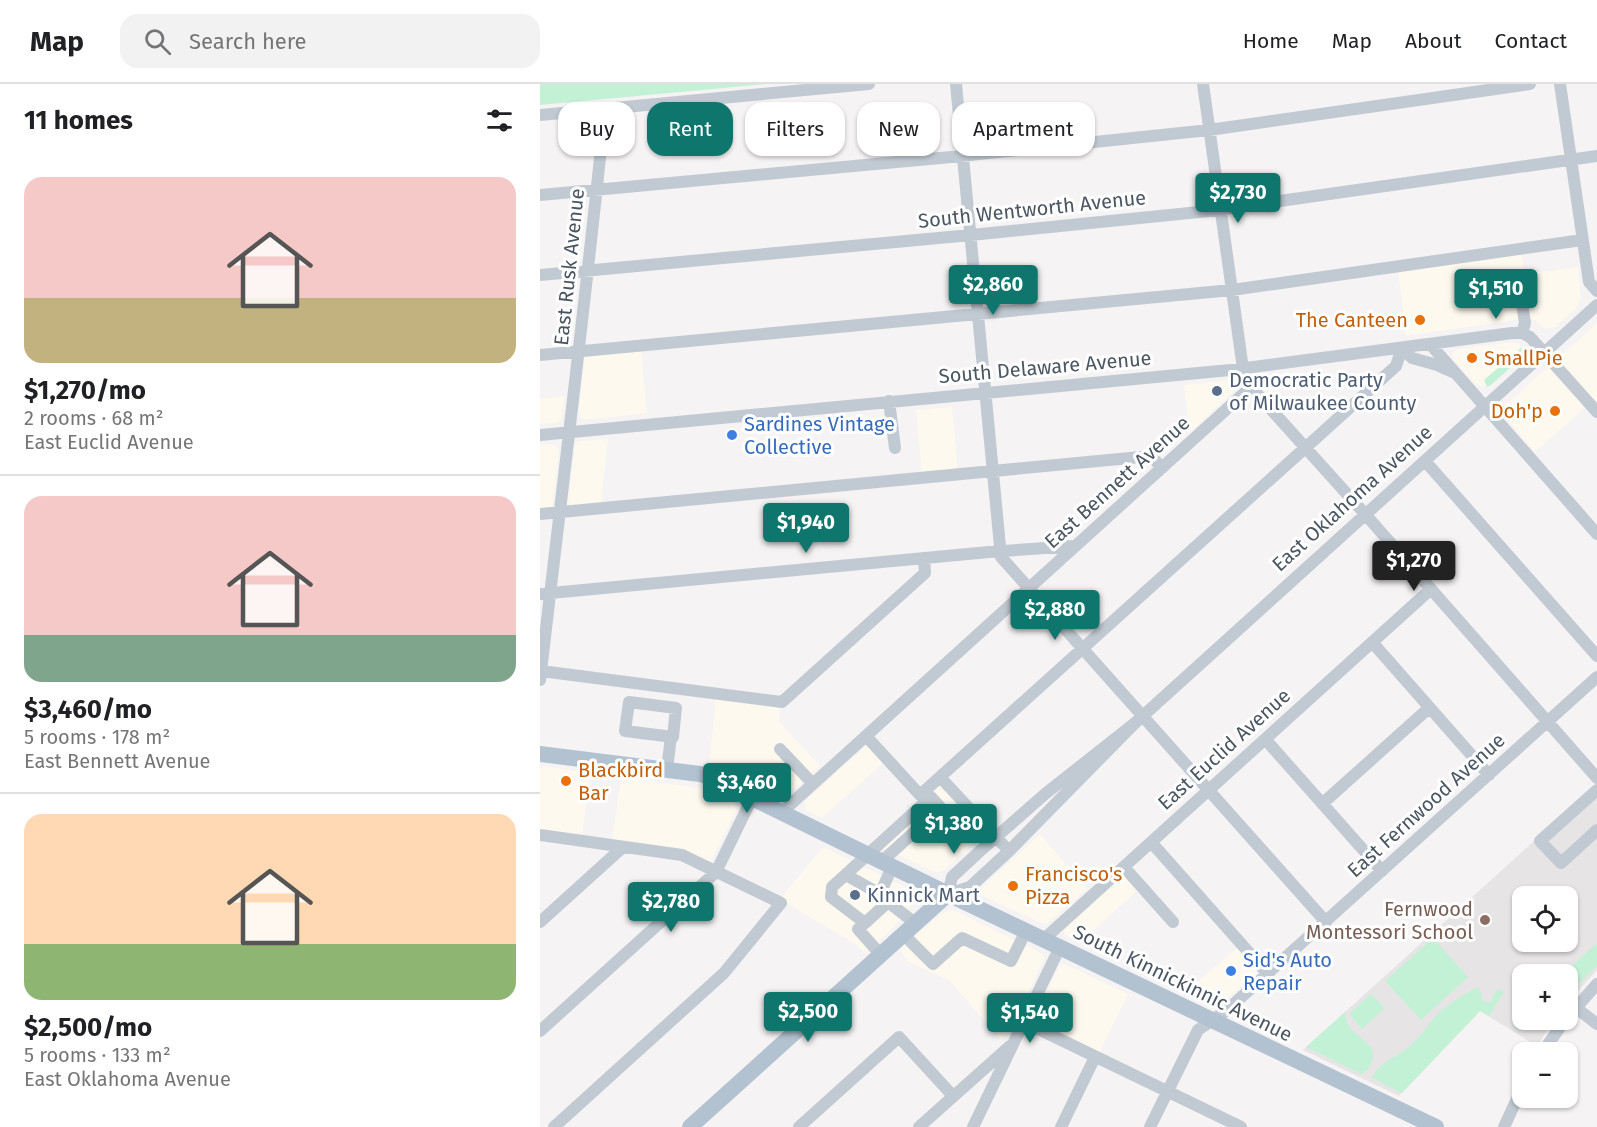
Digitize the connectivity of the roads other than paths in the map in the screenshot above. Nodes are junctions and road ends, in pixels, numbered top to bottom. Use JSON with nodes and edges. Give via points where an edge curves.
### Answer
{"nodes":[{"id":1,"x":869,"y":84,"type":"edge"},
{"id":2,"x":956,"y":84,"type":"edge"},
{"id":3,"x":1203,"y":84,"type":"edge"},
{"id":4,"x":1530,"y":84,"type":"edge"},
{"id":5,"x":1560,"y":84,"type":"edge"},
{"id":6,"x":958,"y":102,"type":"edge"},
{"id":7,"x":635,"y":105,"type":"edge"},
{"id":8,"x":558,"y":113,"type":"edge"},
{"id":9,"x":540,"y":115,"type":"edge"},
{"id":10,"x":1209,"y":130,"type":"junction"},
{"id":11,"x":1095,"y":142,"type":"edge"},
{"id":12,"x":600,"y":156,"type":"edge"},
{"id":13,"x":963,"y":156,"type":"joint"},
{"id":14,"x":1597,"y":156,"type":"edge"},
{"id":15,"x":1571,"y":160,"type":"junction"},
{"id":16,"x":597,"y":190,"type":"junction"},
{"id":17,"x":540,"y":195,"type":"edge"},
{"id":18,"x":1221,"y":209,"type":"junction"},
{"id":19,"x":971,"y":236,"type":"junction"},
{"id":20,"x":1582,"y":240,"type":"junction"},
{"id":21,"x":588,"y":271,"type":"junction"},
{"id":22,"x":540,"y":275,"type":"edge"},
{"id":23,"x":1519,"y":285,"type":"dead end"},
{"id":24,"x":1232,"y":290,"type":"junction"},
{"id":25,"x":1597,"y":291,"type":"edge"},
{"id":26,"x":1597,"y":305,"type":"edge"},
{"id":27,"x":978,"y":314,"type":"junction"},
{"id":28,"x":1522,"y":333,"type":"junction"},
{"id":29,"x":1430,"y":344,"type":"junction"},
{"id":30,"x":1402,"y":348,"type":"junction"},
{"id":31,"x":580,"y":351,"type":"junction"},
{"id":32,"x":1544,"y":352,"type":"junction"},
{"id":33,"x":540,"y":355,"type":"edge"},
{"id":34,"x":1243,"y":369,"type":"junction"},
{"id":35,"x":1455,"y":374,"type":"junction"},
{"id":36,"x":1251,"y":387,"type":"junction"},
{"id":37,"x":985,"y":392,"type":"junction"},
{"id":38,"x":889,"y":401,"type":"junction"},
{"id":39,"x":1485,"y":406,"type":"junction"},
{"id":40,"x":1597,"y":412,"type":"edge"},
{"id":41,"x":568,"y":433,"type":"junction"},
{"id":42,"x":540,"y":435,"type":"edge"},
{"id":43,"x":1305,"y":447,"type":"junction"},
{"id":44,"x":895,"y":448,"type":"dead end"},
{"id":45,"x":1425,"y":460,"type":"junction"},
{"id":46,"x":1162,"y":468,"type":"junction"},
{"id":47,"x":992,"y":471,"type":"junction"},
{"id":48,"x":560,"y":513,"type":"junction"},
{"id":49,"x":540,"y":514,"type":"edge"},
{"id":50,"x":1365,"y":514,"type":"junction"},
{"id":51,"x":1597,"y":534,"type":"edge"},
{"id":52,"x":1074,"y":546,"type":"junction"},
{"id":53,"x":1000,"y":551,"type":"junction"},
{"id":54,"x":924,"y":558,"type":"junction"},
{"id":55,"x":1028,"y":588,"type":"junction"},
{"id":56,"x":1431,"y":589,"type":"junction"},
{"id":57,"x":545,"y":593,"type":"edge"},
{"id":58,"x":1372,"y":642,"type":"junction"},
{"id":59,"x":1082,"y":648,"type":"junction"},
{"id":60,"x":1597,"y":656,"type":"edge"},
{"id":61,"x":541,"y":676,"type":"edge"},
{"id":62,"x":1597,"y":677,"type":"edge"},
{"id":63,"x":1430,"y":708,"type":"junction"},
{"id":64,"x":1139,"y":719,"type":"junction"},
{"id":65,"x":1548,"y":721,"type":"junction"},
{"id":66,"x":671,"y":736,"type":"junction"},
{"id":67,"x":866,"y":736,"type":"junction"},
{"id":68,"x":1265,"y":739,"type":"junction"},
{"id":69,"x":780,"y":749,"type":"dead end"},
{"id":70,"x":540,"y":753,"type":"edge"},
{"id":71,"x":667,"y":770,"type":"junction"},
{"id":72,"x":1488,"y":774,"type":"junction"},
{"id":73,"x":940,"y":777,"type":"junction"},
{"id":74,"x":1597,"y":778,"type":"edge"},
{"id":75,"x":813,"y":784,"type":"junction"},
{"id":76,"x":1209,"y":789,"type":"junction"},
{"id":77,"x":1597,"y":790,"type":"edge"},
{"id":78,"x":752,"y":798,"type":"junction"},
{"id":79,"x":1323,"y":803,"type":"junction"},
{"id":80,"x":782,"y":812,"type":"junction"},
{"id":81,"x":1597,"y":830,"type":"edge"},
{"id":82,"x":540,"y":835,"type":"edge"},
{"id":83,"x":996,"y":837,"type":"junction"},
{"id":84,"x":1151,"y":842,"type":"junction"},
{"id":85,"x":623,"y":847,"type":"junction"},
{"id":86,"x":1009,"y":851,"type":"junction"},
{"id":87,"x":880,"y":861,"type":"junction"},
{"id":88,"x":1124,"y":867,"type":"junction"},
{"id":89,"x":1382,"y":871,"type":"junction"},
{"id":90,"x":716,"y":872,"type":"junction"},
{"id":91,"x":846,"y":875,"type":"junction"},
{"id":92,"x":948,"y":894,"type":"junction"},
{"id":93,"x":884,"y":898,"type":"junction"},
{"id":94,"x":540,"y":922,"type":"edge"},
{"id":95,"x":1173,"y":922,"type":"dead end"},
{"id":96,"x":1326,"y":922,"type":"junction"},
{"id":97,"x":865,"y":923,"type":"junction"},
{"id":98,"x":909,"y":929,"type":"junction"},
{"id":99,"x":1026,"y":931,"type":"junction"},
{"id":100,"x":1044,"y":939,"type":"junction"},
{"id":101,"x":1060,"y":947,"type":"junction"},
{"id":102,"x":880,"y":954,"type":"junction"},
{"id":103,"x":1268,"y":974,"type":"junction"},
{"id":104,"x":1597,"y":984,"type":"edge"},
{"id":105,"x":1578,"y":1005,"type":"edge"},
{"id":106,"x":1578,"y":1018,"type":"edge"},
{"id":107,"x":1213,"y":1021,"type":"junction"},
{"id":108,"x":1024,"y":1022,"type":"junction"},
{"id":109,"x":1597,"y":1024,"type":"edge"},
{"id":110,"x":540,"y":1031,"type":"edge"},
{"id":111,"x":1014,"y":1042,"type":"junction"},
{"id":112,"x":1095,"y":1057,"type":"junction"},
{"id":113,"x":1167,"y":1091,"type":"junction"},
{"id":114,"x":953,"y":1096,"type":"junction"},
{"id":115,"x":1513,"y":1108,"type":"edge"},
{"id":116,"x":554,"y":1127,"type":"edge"},
{"id":117,"x":690,"y":1127,"type":"edge"},
{"id":118,"x":799,"y":1127,"type":"edge"},
{"id":119,"x":919,"y":1127,"type":"edge"},
{"id":120,"x":973,"y":1127,"type":"edge"},
{"id":121,"x":1061,"y":1127,"type":"edge"},
{"id":122,"x":1150,"y":1127,"type":"edge"},
{"id":123,"x":1241,"y":1127,"type":"edge"},
{"id":124,"x":1436,"y":1127,"type":"edge"},
{"id":125,"x":1504,"y":1127,"type":"edge"}],
"edges":[{"from":1,"to":7,"type":"street"},
{"from":2,"to":6,"type":"street"},
{"from":3,"to":10,"type":"street"},
{"from":4,"to":10,"type":"street"},
{"from":5,"to":15,"type":"street"},
{"from":8,"to":9,"type":"street"},
{"from":10,"to":11,"type":"street"},
{"from":10,"to":18,"type":"street"},
{"from":12,"to":16,"type":"street","name":"East Rusk Avenue"},
{"from":13,"to":16,"type":"street"},
{"from":13,"to":19,"type":"street"},
{"from":14,"to":15,"type":"street","name":"South Wentworth Avenue"},
{"from":15,"to":18,"type":"street","name":"South Wentworth Avenue"},
{"from":15,"to":20,"type":"street"},
{"from":16,"to":17,"type":"street"},
{"from":16,"to":21,"type":"street","name":"East Rusk Avenue"},
{"from":18,"to":19,"type":"street","name":"South Wentworth Avenue"},
{"from":18,"to":24,"type":"street"},
{"from":19,"to":21,"type":"street","name":"South Wentworth Avenue"},
{"from":19,"to":27,"type":"street"},
{"from":20,"to":24,"type":"street"},
{"from":20,"to":25,"type":"street","via":[[1589,282]]},
{"from":21,"to":22,"type":"street","name":"South Wentworth Avenue"},
{"from":21,"to":31,"type":"street","name":"East Rusk Avenue"},
{"from":23,"to":28,"type":"street","via":[[1525,323]]},
{"from":24,"to":27,"type":"street"},
{"from":24,"to":34,"type":"street"},
{"from":26,"to":32,"type":"street","name":"East Oklahoma Avenue"},
{"from":27,"to":31,"type":"street"},
{"from":27,"to":37,"type":"street"},
{"from":28,"to":29,"type":"street","name":"South Delaware Avenue"},
{"from":28,"to":32,"type":"street"},
{"from":29,"to":30,"type":"street","name":"South Delaware Avenue"},
{"from":29,"to":35,"type":"street"},
{"from":30,"to":34,"type":"street","name":"South Delaware Avenue"},
{"from":30,"to":35,"type":"street","via":[[1412,358]]},
{"from":30,"to":43,"type":"street","via":[[1396,366]]},
{"from":31,"to":33,"type":"street"},
{"from":31,"to":41,"type":"street","name":"East Rusk Avenue"},
{"from":32,"to":39,"type":"street","name":"East Oklahoma Avenue"},
{"from":32,"to":40,"type":"street"},
{"from":34,"to":36,"type":"street"},
{"from":34,"to":37,"type":"street","name":"South Delaware Avenue"},
{"from":35,"to":39,"type":"street"},
{"from":36,"to":43,"type":"street"},
{"from":36,"to":46,"type":"street","name":"East Bennett Avenue"},
{"from":37,"to":38,"type":"street","name":"South Delaware Avenue"},
{"from":37,"to":47,"type":"street"},
{"from":38,"to":41,"type":"street","name":"South Delaware Avenue"},
{"from":38,"to":44,"type":"street"},
{"from":39,"to":45,"type":"street","name":"East Oklahoma Avenue"},
{"from":39,"to":51,"type":"street"},
{"from":41,"to":42,"type":"street","name":"South Delaware Avenue"},
{"from":41,"to":48,"type":"street","name":"East Rusk Avenue"},
{"from":43,"to":50,"type":"street"},
{"from":43,"to":59,"type":"street"},
{"from":45,"to":50,"type":"street","name":"East Oklahoma Avenue"},
{"from":45,"to":60,"type":"street"},
{"from":46,"to":47,"type":"street","via":[[1151,456]]},
{"from":46,"to":52,"type":"street","name":"East Bennett Avenue"},
{"from":47,"to":48,"type":"street"},
{"from":47,"to":53,"type":"street"},
{"from":48,"to":49,"type":"street"},
{"from":48,"to":57,"type":"street","name":"East Rusk Avenue"},
{"from":50,"to":56,"type":"street"},
{"from":50,"to":64,"type":"street","name":"East Oklahoma Avenue"},
{"from":52,"to":53,"type":"street"},
{"from":52,"to":55,"type":"street","name":"East Bennett Avenue"},
{"from":53,"to":54,"type":"street"},
{"from":53,"to":55,"type":"street"},
{"from":54,"to":57,"type":"street"},
{"from":54,"to":61,"type":"street","via":[[925,573],[782,702]]},
{"from":55,"to":59,"type":"street"},
{"from":55,"to":67,"type":"street","name":"East Bennett Avenue"},
{"from":56,"to":58,"type":"street","name":"East Euclid Avenue"},
{"from":56,"to":65,"type":"street"},
{"from":57,"to":61,"type":"street","name":"East Rusk Avenue"},
{"from":58,"to":63,"type":"street"},
{"from":58,"to":68,"type":"street","name":"East Euclid Avenue"},
{"from":59,"to":64,"type":"street"},
{"from":59,"to":73,"type":"street"},
{"from":62,"to":65,"type":"street","name":"East Fernwood Avenue"},
{"from":63,"to":72,"type":"street"},
{"from":63,"to":79,"type":"street"},
{"from":64,"to":76,"type":"street"},
{"from":64,"to":83,"type":"street","name":"East Oklahoma Avenue"},
{"from":64,"to":86,"type":"street","name":"East Oklahoma Avenue"},
{"from":65,"to":72,"type":"street","name":"East Fernwood Avenue"},
{"from":65,"to":74,"type":"street"},
{"from":66,"to":66,"type":"street","via":[[676,708],[629,702],[626,731]]},
{"from":66,"to":71,"type":"street"},
{"from":67,"to":73,"type":"street","via":[[920,795]]},
{"from":67,"to":75,"type":"street","name":"East Bennett Avenue"},
{"from":68,"to":76,"type":"street","name":"East Euclid Avenue"},
{"from":68,"to":79,"type":"street"},
{"from":69,"to":75,"type":"street"},
{"from":70,"to":71,"type":"main road","name":"South Kinnickinnic Avenue"},
{"from":71,"to":78,"type":"main road","name":"South Kinnickinnic Avenue","via":[[709,777]]},
{"from":72,"to":89,"type":"street","name":"East Fernwood Avenue"},
{"from":73,"to":83,"type":"street"},
{"from":75,"to":80,"type":"street","name":"East Bennett Avenue"},
{"from":76,"to":84,"type":"street","name":"East Euclid Avenue"},
{"from":76,"to":96,"type":"street"},
{"from":77,"to":81,"type":"street","via":[[1540,841],[1561,863]]},
{"from":78,"to":80,"type":"main road","name":"South Kinnickinnic Avenue"},
{"from":78,"to":90,"type":"street"},
{"from":79,"to":89,"type":"street"},
{"from":80,"to":87,"type":"main road","name":"South Kinnickinnic Avenue"},
{"from":82,"to":85,"type":"street"},
{"from":83,"to":86,"type":"street"},
{"from":83,"to":92,"type":"street","name":"East Oklahoma Avenue","via":[[952,877]]},
{"from":84,"to":88,"type":"street","name":"East Euclid Avenue"},
{"from":84,"to":103,"type":"street"},
{"from":85,"to":90,"type":"street","via":[[682,855]]},
{"from":85,"to":94,"type":"street"},
{"from":86,"to":92,"type":"street","name":"East Oklahoma Avenue","via":[[970,887]]},
{"from":87,"to":87,"type":"street","via":[[931,797],[940,808]]},
{"from":87,"to":91,"type":"street"},
{"from":87,"to":92,"type":"main road","name":"South Kinnickinnic Avenue"},
{"from":87,"to":93,"type":"street"},
{"from":88,"to":95,"type":"street"},
{"from":88,"to":100,"type":"street","name":"East Euclid Avenue"},
{"from":89,"to":96,"type":"street","name":"East Fernwood Avenue"},
{"from":90,"to":110,"type":"street"},
{"from":90,"to":116,"type":"street","via":[[781,903],[724,973]]},
{"from":91,"to":93,"type":"street"},
{"from":91,"to":97,"type":"street","via":[[832,887],[831,897]]},
{"from":92,"to":98,"type":"main road","name":"East Oklahoma Avenue"},
{"from":92,"to":99,"type":"main road","name":"South Kinnickinnic Avenue"},
{"from":93,"to":97,"type":"street"},
{"from":93,"to":98,"type":"street"},
{"from":96,"to":103,"type":"street","name":"East Fernwood Avenue"},
{"from":97,"to":102,"type":"street","via":[[858,929]]},
{"from":98,"to":99,"type":"street","via":[[933,964],[962,938],[1011,961]]},
{"from":98,"to":102,"type":"main road","name":"East Oklahoma Avenue"},
{"from":99,"to":100,"type":"main road","name":"South Kinnickinnic Avenue"},
{"from":100,"to":101,"type":"main road","name":"South Kinnickinnic Avenue"},
{"from":101,"to":107,"type":"main road","name":"South Kinnickinnic Avenue"},
{"from":101,"to":108,"type":"street"},
{"from":102,"to":117,"type":"main road","name":"East Oklahoma Avenue"},
{"from":103,"to":107,"type":"street","name":"East Fernwood Avenue"},
{"from":104,"to":105,"type":"street"},
{"from":106,"to":109,"type":"street"},
{"from":107,"to":113,"type":"street","name":"East Fernwood Avenue","via":[[1198,1030]]},
{"from":107,"to":124,"type":"main road","name":"South Kinnickinnic Avenue"},
{"from":108,"to":111,"type":"street"},
{"from":108,"to":112,"type":"street"},
{"from":111,"to":114,"type":"street"},
{"from":111,"to":120,"type":"street"},
{"from":112,"to":113,"type":"street"},
{"from":112,"to":121,"type":"street"},
{"from":113,"to":122,"type":"street","name":"East Fernwood Avenue"},
{"from":113,"to":123,"type":"street"},
{"from":114,"to":118,"type":"street","via":[[899,1037]]},
{"from":114,"to":119,"type":"street"},
{"from":115,"to":125,"type":"street"}]}
